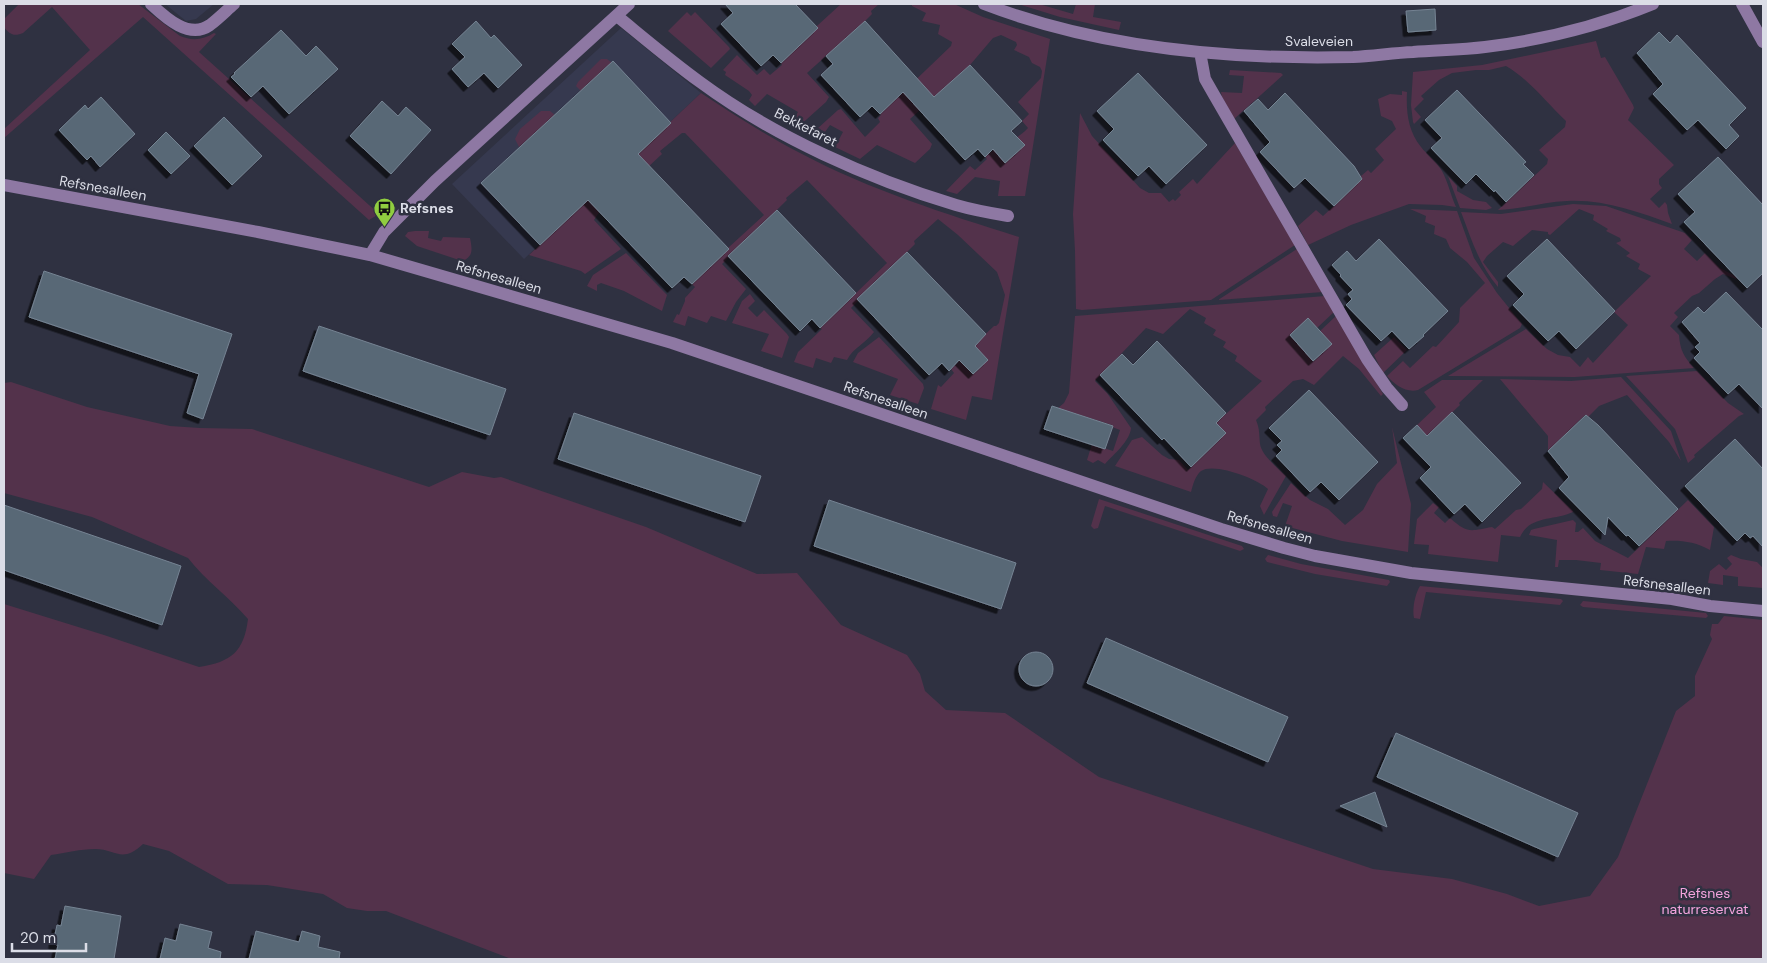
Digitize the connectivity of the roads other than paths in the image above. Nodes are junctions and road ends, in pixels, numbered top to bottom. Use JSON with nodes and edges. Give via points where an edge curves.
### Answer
{"nodes":[{"id":1,"x":151,"y":4,"type":"edge"},
{"id":2,"x":234,"y":4,"type":"edge"},
{"id":3,"x":629,"y":4,"type":"edge"},
{"id":4,"x":984,"y":4,"type":"edge"},
{"id":5,"x":1653,"y":4,"type":"edge"},
{"id":6,"x":1742,"y":4,"type":"edge"},
{"id":7,"x":617,"y":16,"type":"junction"},
{"id":8,"x":1763,"y":42,"type":"edge"},
{"id":9,"x":1200,"y":52,"type":"junction"},
{"id":10,"x":4,"y":185,"type":"edge"},
{"id":11,"x":1008,"y":216,"type":"dead end"},
{"id":12,"x":370,"y":255,"type":"junction"},
{"id":13,"x":1402,"y":405,"type":"dead end"},
{"id":14,"x":1763,"y":611,"type":"edge"}],
"edges":[{"from":1,"to":2,"type":"street","via":[[182,28],[195,30],[209,26]]},
{"from":3,"to":7,"type":"street"},
{"from":4,"to":9,"type":"street","name":"Svaleveien","via":[[1063,30]]},
{"from":5,"to":9,"type":"street","name":"Svaleveien","via":[[1567,33],[1484,48],[1354,57],[1261,57]]},
{"from":6,"to":8,"type":"street"},
{"from":7,"to":11,"type":"street","name":"Bekkefaret","via":[[702,83],[793,139],[901,186],[956,205]]},
{"from":7,"to":12,"type":"street","via":[[435,181],[384,232]]},
{"from":9,"to":13,"type":"street","via":[[1205,79],[1213,93],[1367,359]]},
{"from":10,"to":12,"type":"street","name":"Refsnesalleen"},
{"from":12,"to":14,"type":"street","name":"Refsnesalleen","via":[[672,343],[1212,526],[1315,556],[1411,574]]}]}
